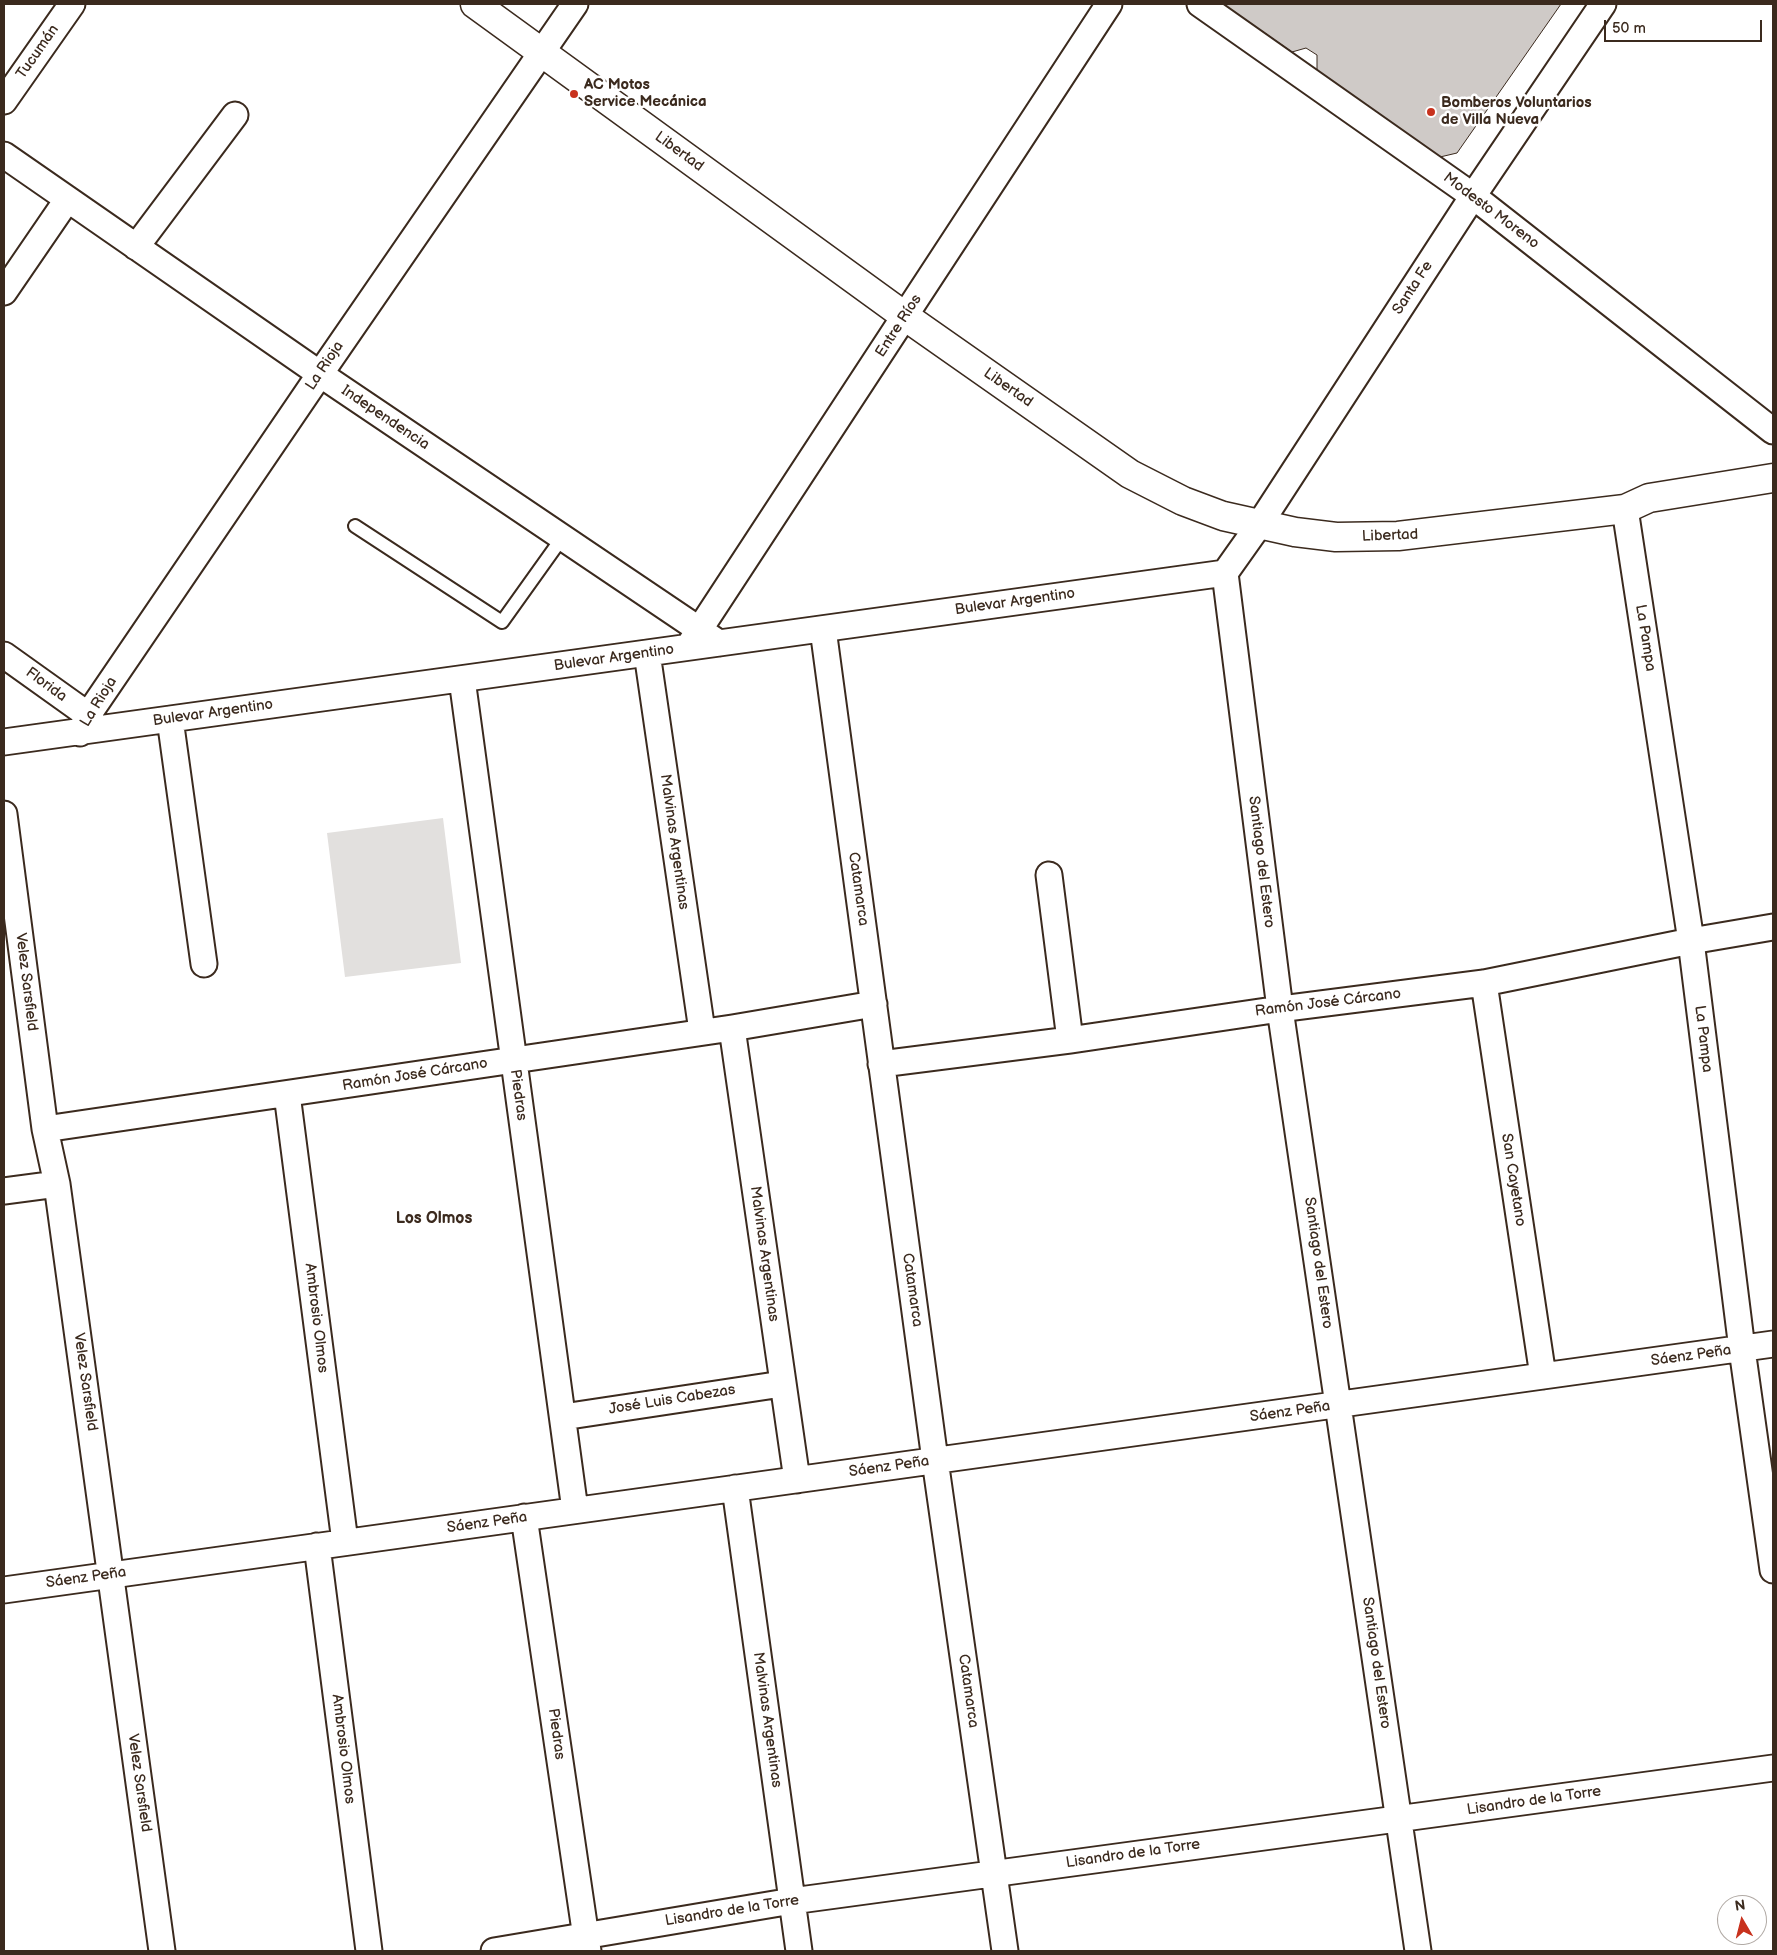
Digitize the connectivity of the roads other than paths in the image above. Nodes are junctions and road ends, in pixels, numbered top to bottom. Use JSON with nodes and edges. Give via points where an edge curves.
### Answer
{"nodes":[{"id":1,"x":72,"y":4,"type":"edge"},
{"id":2,"x":475,"y":4,"type":"edge"},
{"id":3,"x":575,"y":4,"type":"edge"},
{"id":4,"x":1109,"y":4,"type":"edge"},
{"id":5,"x":1200,"y":4,"type":"edge"},
{"id":6,"x":1603,"y":4,"type":"edge"},
{"id":7,"x":543,"y":52,"type":"junction"},
{"id":8,"x":4,"y":101,"type":"edge"},
{"id":9,"x":235,"y":115,"type":"dead end"},
{"id":10,"x":4,"y":155,"type":"edge"},
{"id":11,"x":1473,"y":196,"type":"junction"},
{"id":12,"x":67,"y":200,"type":"junction"},
{"id":13,"x":136,"y":248,"type":"junction"},
{"id":14,"x":4,"y":292,"type":"edge"},
{"id":15,"x":906,"y":317,"type":"junction"},
{"id":16,"x":320,"y":374,"type":"junction"},
{"id":17,"x":1773,"y":431,"type":"edge"},
{"id":18,"x":1773,"y":478,"type":"edge"},
{"id":19,"x":1773,"y":497,"type":"edge"},
{"id":20,"x":1625,"y":509,"type":"junction"},
{"id":21,"x":1259,"y":525,"type":"junction"},
{"id":22,"x":355,"y":526,"type":"dead end"},
{"id":23,"x":562,"y":538,"type":"junction"},
{"id":24,"x":1225,"y":573,"type":"junction"},
{"id":25,"x":823,"y":629,"type":"junction"},
{"id":26,"x":702,"y":640,"type":"junction"},
{"id":27,"x":647,"y":653,"type":"junction"},
{"id":28,"x":4,"y":655,"type":"edge"},
{"id":29,"x":462,"y":679,"type":"junction"},
{"id":30,"x":170,"y":719,"type":"junction"},
{"id":31,"x":84,"y":724,"type":"junction"},
{"id":32,"x":4,"y":742,"type":"edge"},
{"id":33,"x":4,"y":814,"type":"edge"},
{"id":34,"x":1049,"y":875,"type":"dead end"},
{"id":35,"x":1773,"y":927,"type":"edge"},
{"id":36,"x":1691,"y":941,"type":"junction"},
{"id":37,"x":204,"y":964,"type":"dead end"},
{"id":38,"x":1484,"y":983,"type":"junction"},
{"id":39,"x":874,"y":1004,"type":"junction"},
{"id":40,"x":1280,"y":1009,"type":"junction"},
{"id":41,"x":732,"y":1028,"type":"junction"},
{"id":42,"x":702,"y":1031,"type":"junction"},
{"id":43,"x":1070,"y":1040,"type":"junction"},
{"id":44,"x":513,"y":1060,"type":"junction"},
{"id":45,"x":881,"y":1064,"type":"junction"},
{"id":46,"x":286,"y":1094,"type":"junction"},
{"id":47,"x":45,"y":1129,"type":"junction"},
{"id":48,"x":57,"y":1184,"type":"junction"},
{"id":49,"x":4,"y":1191,"type":"edge"},
{"id":50,"x":1773,"y":1344,"type":"edge"},
{"id":51,"x":1742,"y":1349,"type":"junction"},
{"id":52,"x":1543,"y":1376,"type":"junction"},
{"id":53,"x":782,"y":1384,"type":"junction"},
{"id":54,"x":1339,"y":1405,"type":"junction"},
{"id":55,"x":562,"y":1417,"type":"junction"},
{"id":56,"x":935,"y":1460,"type":"junction"},
{"id":57,"x":797,"y":1480,"type":"junction"},
{"id":58,"x":735,"y":1488,"type":"junction"},
{"id":59,"x":575,"y":1510,"type":"junction"},
{"id":60,"x":524,"y":1518,"type":"junction"},
{"id":61,"x":345,"y":1542,"type":"junction"},
{"id":62,"x":317,"y":1546,"type":"junction"},
{"id":63,"x":1773,"y":1570,"type":"edge"},
{"id":64,"x":111,"y":1575,"type":"junction"},
{"id":65,"x":4,"y":1590,"type":"edge"},
{"id":66,"x":1773,"y":1768,"type":"edge"},
{"id":67,"x":1399,"y":1819,"type":"junction"},
{"id":68,"x":994,"y":1872,"type":"junction"},
{"id":69,"x":792,"y":1900,"type":"junction"},
{"id":70,"x":587,"y":1943,"type":"edge"},
{"id":71,"x":162,"y":1951,"type":"edge"},
{"id":72,"x":369,"y":1951,"type":"edge"},
{"id":73,"x":494,"y":1951,"type":"edge"},
{"id":74,"x":799,"y":1951,"type":"edge"},
{"id":75,"x":1005,"y":1951,"type":"edge"},
{"id":76,"x":1418,"y":1951,"type":"edge"}],
"edges":[{"from":1,"to":8,"type":"street","name":"Tucumán"},
{"from":2,"to":7,"type":"main road","name":"Libertad"},
{"from":3,"to":7,"type":"street","name":"La Rioja"},
{"from":4,"to":15,"type":"street","name":"Entre Ríos"},
{"from":5,"to":11,"type":"street","name":"Modesto Moreno"},
{"from":6,"to":11,"type":"street","name":"Santa Fe"},
{"from":7,"to":15,"type":"main road","name":"Libertad"},
{"from":7,"to":16,"type":"street","name":"La Rioja"},
{"from":9,"to":13,"type":"street"},
{"from":10,"to":12,"type":"street","name":"Independencia"},
{"from":11,"to":17,"type":"street","name":"Modesto Moreno"},
{"from":11,"to":21,"type":"street","name":"Santa Fe"},
{"from":12,"to":13,"type":"street","name":"Independencia"},
{"from":12,"to":14,"type":"street"},
{"from":13,"to":16,"type":"street","name":"Independencia"},
{"from":15,"to":21,"type":"main road","name":"Libertad","via":[[1130,474],[1183,501]]},
{"from":15,"to":26,"type":"street","name":"Entre Ríos"},
{"from":16,"to":23,"type":"street","name":"Independencia"},
{"from":16,"to":31,"type":"street","name":"La Rioja"},
{"from":18,"to":20,"type":"main road","name":"Libertad","via":[[1649,498]]},
{"from":19,"to":20,"type":"main road","name":"Libertad","via":[[1652,513]]},
{"from":20,"to":21,"type":"main road","name":"Libertad","via":[[1398,536],[1336,537]]},
{"from":20,"to":36,"type":"street","name":"La Pampa"},
{"from":21,"to":24,"type":"street","name":"Santa Fe"},
{"from":22,"to":23,"type":"lane","via":[[502,622]]},
{"from":23,"to":26,"type":"street","name":"Independencia"},
{"from":24,"to":25,"type":"street","name":"Bulevar Argentino"},
{"from":24,"to":40,"type":"street","name":"Santiago del Estero"},
{"from":25,"to":26,"type":"street","name":"Bulevar Argentino"},
{"from":25,"to":39,"type":"street","name":"Catamarca"},
{"from":26,"to":27,"type":"street","name":"Bulevar Argentino"},
{"from":27,"to":29,"type":"street","name":"Bulevar Argentino"},
{"from":27,"to":42,"type":"street","name":"Malvinas Argentinas"},
{"from":28,"to":31,"type":"street","name":"Florida"},
{"from":29,"to":30,"type":"street","name":"Bulevar Argentino"},
{"from":29,"to":44,"type":"street","name":"Piedras"},
{"from":30,"to":31,"type":"street","name":"Bulevar Argentino"},
{"from":30,"to":37,"type":"street"},
{"from":31,"to":32,"type":"street","name":"Bulevar Argentino"},
{"from":33,"to":47,"type":"street","name":"Velez Sarsfield"},
{"from":34,"to":43,"type":"street"},
{"from":35,"to":36,"type":"street","name":"Ramón José Cárcano"},
{"from":36,"to":38,"type":"street","name":"Ramón José Cárcano"},
{"from":36,"to":51,"type":"street","name":"La Pampa"},
{"from":38,"to":40,"type":"street","name":"Ramón José Cárcano"},
{"from":38,"to":52,"type":"street","name":"San Cayetano"},
{"from":39,"to":41,"type":"street","name":"Ramón José Cárcano"},
{"from":39,"to":45,"type":"street","name":"Catamarca"},
{"from":40,"to":43,"type":"street","name":"Ramón José Cárcano"},
{"from":40,"to":54,"type":"street","name":"Santiago del Estero"},
{"from":41,"to":42,"type":"street","name":"Ramón José Cárcano"},
{"from":41,"to":53,"type":"street","name":"Malvinas Argentinas"},
{"from":42,"to":44,"type":"street","name":"Ramón José Cárcano"},
{"from":43,"to":45,"type":"street","name":"Ramón José Cárcano"},
{"from":44,"to":46,"type":"street","name":"Ramón José Cárcano"},
{"from":44,"to":55,"type":"street","name":"Piedras"},
{"from":45,"to":56,"type":"street","name":"Catamarca"},
{"from":46,"to":47,"type":"street","name":"Ramón José Cárcano"},
{"from":46,"to":61,"type":"street","name":"Ambrosio Olmos"},
{"from":47,"to":48,"type":"street","name":"Velez Sarsfield"},
{"from":48,"to":49,"type":"street"},
{"from":48,"to":64,"type":"street","name":"Velez Sarsfield"},
{"from":50,"to":51,"type":"street","name":"Sáenz Peña"},
{"from":51,"to":52,"type":"street","name":"Sáenz Peña"},
{"from":51,"to":63,"type":"street","name":"La Pampa"},
{"from":52,"to":54,"type":"street","name":"Sáenz Peña"},
{"from":53,"to":55,"type":"street","name":"José Luis Cabezas"},
{"from":53,"to":57,"type":"street","name":"Malvinas Argentinas"},
{"from":54,"to":56,"type":"street","name":"Sáenz Peña"},
{"from":54,"to":67,"type":"street","name":"Santiago del Estero"},
{"from":55,"to":59,"type":"street","name":"Piedras"},
{"from":56,"to":57,"type":"street","name":"Sáenz Peña"},
{"from":56,"to":68,"type":"street","name":"Catamarca"},
{"from":57,"to":58,"type":"street","name":"Sáenz Peña"},
{"from":58,"to":59,"type":"street","name":"Sáenz Peña"},
{"from":58,"to":69,"type":"street","name":"Malvinas Argentinas"},
{"from":59,"to":60,"type":"street","name":"Sáenz Peña"},
{"from":60,"to":61,"type":"street","name":"Sáenz Peña"},
{"from":60,"to":70,"type":"street","name":"Piedras"},
{"from":61,"to":62,"type":"street","name":"Sáenz Peña"},
{"from":62,"to":64,"type":"street","name":"Sáenz Peña"},
{"from":62,"to":72,"type":"street","name":"Ambrosio Olmos"},
{"from":64,"to":65,"type":"street","name":"Sáenz Peña"},
{"from":64,"to":71,"type":"street","name":"Velez Sarsfield"},
{"from":66,"to":67,"type":"street","name":"Lisandro de la Torre"},
{"from":67,"to":68,"type":"street","name":"Lisandro de la Torre"},
{"from":67,"to":76,"type":"street","name":"Santiago del Estero"},
{"from":68,"to":69,"type":"street","name":"Lisandro de la Torre"},
{"from":68,"to":75,"type":"street","name":"Catamarca"},
{"from":69,"to":70,"type":"street","name":"Lisandro de la Torre"},
{"from":69,"to":74,"type":"street","name":"Malvinas Argentinas"},
{"from":70,"to":73,"type":"street","name":"Lisandro de la Torre"}]}
